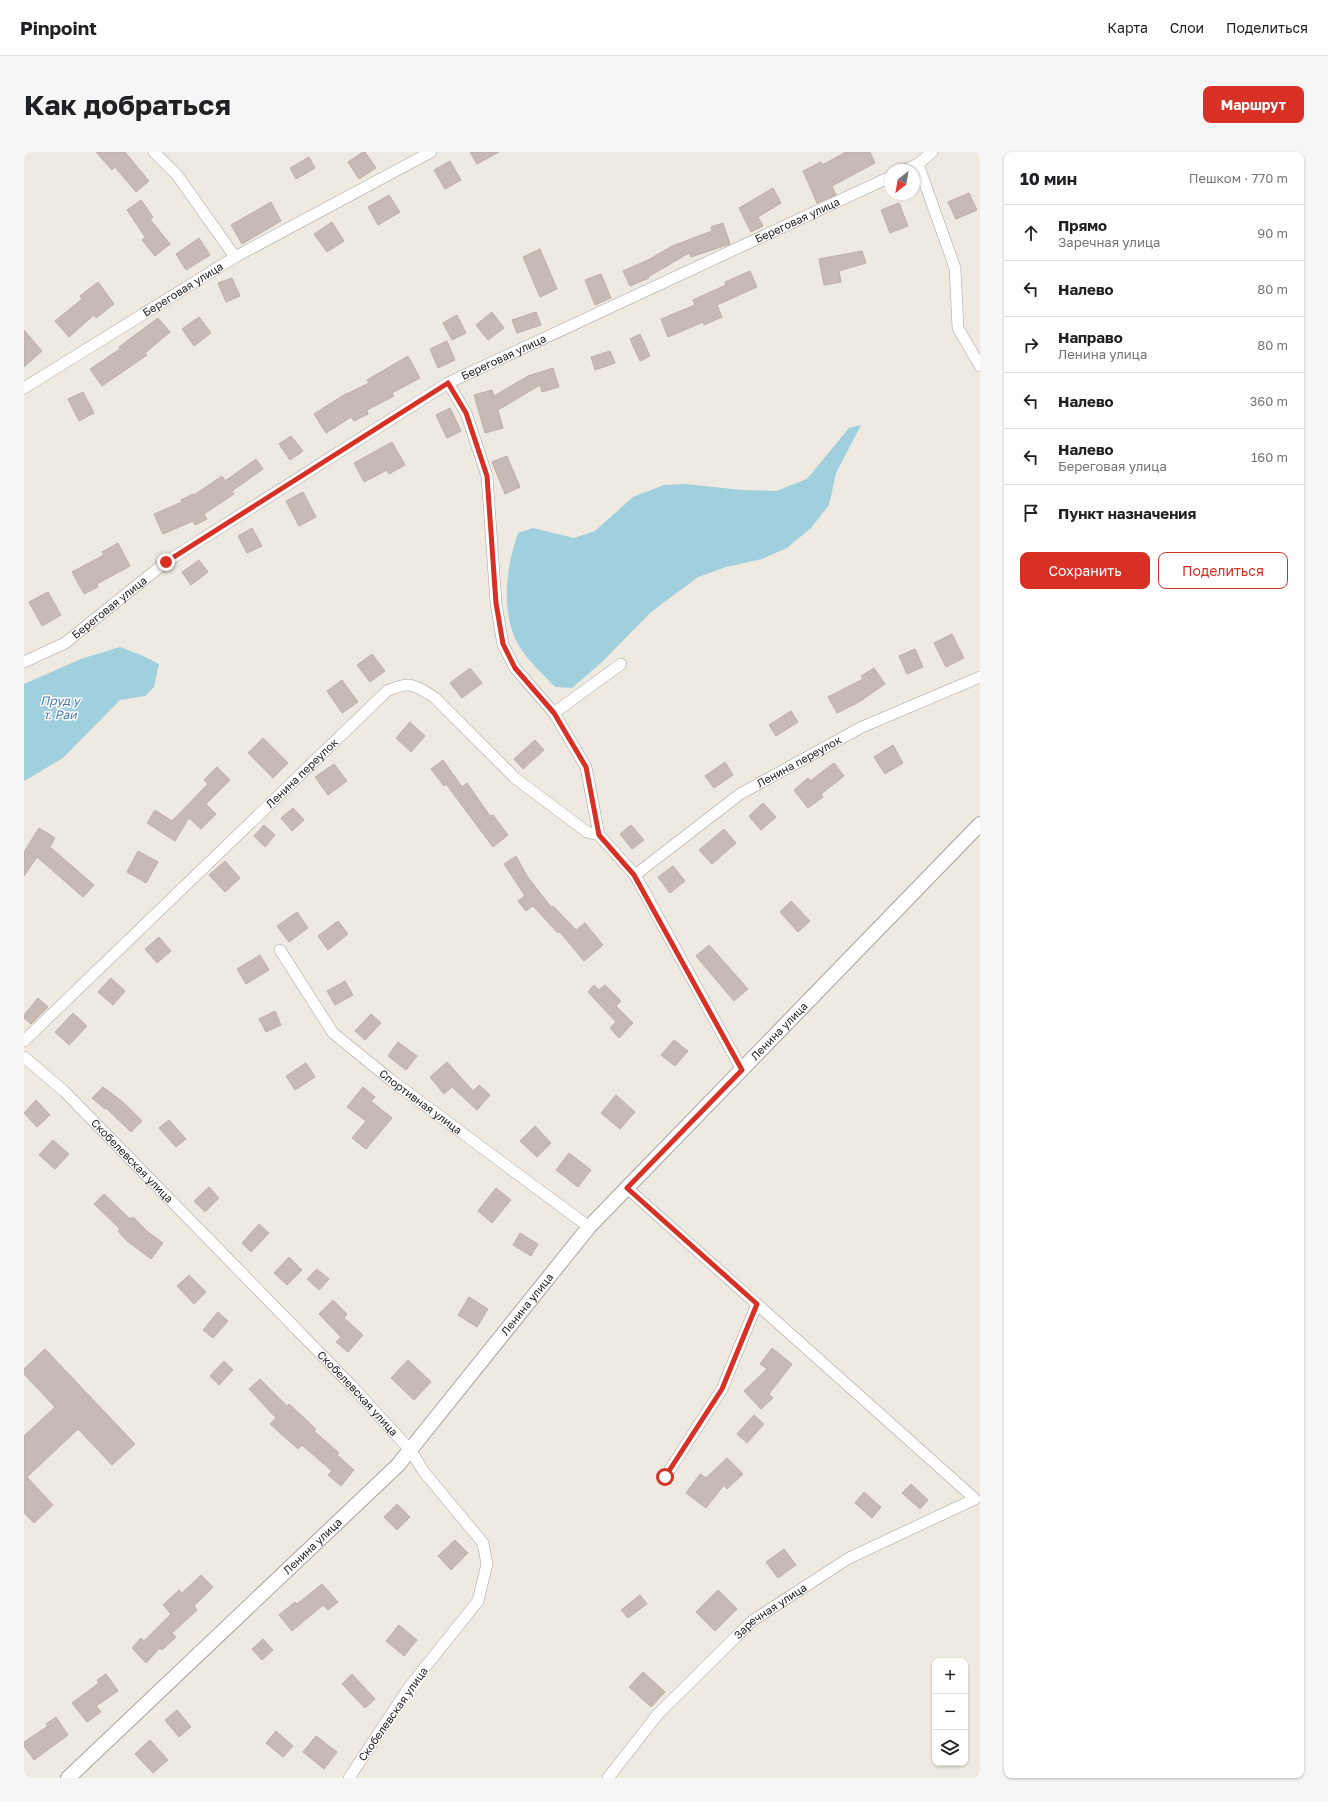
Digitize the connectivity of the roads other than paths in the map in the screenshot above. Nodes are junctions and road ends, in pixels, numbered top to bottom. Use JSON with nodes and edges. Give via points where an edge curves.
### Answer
{"nodes":[{"id":1,"x":154,"y":152,"type":"edge"},
{"id":2,"x":431,"y":152,"type":"edge"},
{"id":3,"x":932,"y":152,"type":"edge"},
{"id":4,"x":918,"y":164,"type":"edge"},
{"id":5,"x":920,"y":169,"type":"edge"},
{"id":6,"x":884,"y":180,"type":"edge"},
{"id":7,"x":235,"y":257,"type":"junction"},
{"id":8,"x":980,"y":366,"type":"edge"},
{"id":9,"x":448,"y":383,"type":"junction"},
{"id":10,"x":24,"y":388,"type":"edge"},
{"id":11,"x":24,"y":662,"type":"edge"},
{"id":12,"x":621,"y":664,"type":"dead end"},
{"id":13,"x":980,"y":677,"type":"edge"},
{"id":14,"x":554,"y":713,"type":"junction"},
{"id":15,"x":980,"y":824,"type":"edge"},
{"id":16,"x":599,"y":835,"type":"junction"},
{"id":17,"x":634,"y":875,"type":"junction"},
{"id":18,"x":280,"y":950,"type":"dead end"},
{"id":19,"x":24,"y":1041,"type":"edge"},
{"id":20,"x":24,"y":1057,"type":"edge"},
{"id":21,"x":742,"y":1070,"type":"junction"},
{"id":22,"x":627,"y":1188,"type":"junction"},
{"id":23,"x":589,"y":1227,"type":"junction"},
{"id":24,"x":757,"y":1304,"type":"junction"},
{"id":25,"x":411,"y":1451,"type":"junction"},
{"id":26,"x":665,"y":1477,"type":"dead end"},
{"id":27,"x":68,"y":1778,"type":"edge"},
{"id":28,"x":349,"y":1778,"type":"edge"},
{"id":29,"x":608,"y":1778,"type":"edge"}],
"edges":[{"from":1,"to":7,"type":"street","via":[[177,175]]},
{"from":2,"to":7,"type":"street","name":"Береговая улица"},
{"from":3,"to":4,"type":"street"},
{"from":5,"to":8,"type":"street","via":[[956,268],[958,328]]},
{"from":6,"to":9,"type":"street","name":"Береговая улица"},
{"from":7,"to":10,"type":"street","name":"Береговая улица"},
{"from":9,"to":11,"type":"street","name":"Береговая улица","via":[[166,562],[65,643]]},
{"from":9,"to":14,"type":"street","via":[[466,413],[487,476],[496,603],[503,644],[515,668]]},
{"from":12,"to":14,"type":"street"},
{"from":13,"to":17,"type":"street","name":"Ленина переулок","via":[[862,727],[740,794]]},
{"from":14,"to":16,"type":"street","via":[[586,767]]},
{"from":15,"to":21,"type":"street","name":"Ленина улица"},
{"from":16,"to":17,"type":"street"},
{"from":16,"to":19,"type":"street","name":"Ленина переулок","via":[[587,832],[515,778],[434,698],[418,688],[404,684],[387,692]]},
{"from":17,"to":21,"type":"street"},
{"from":18,"to":23,"type":"street","name":"Спортивная улица","via":[[333,1033],[391,1080]]},
{"from":20,"to":25,"type":"street","name":"Скобелевская улица","via":[[97,1125],[351,1385]]},
{"from":21,"to":22,"type":"street","name":"Ленина улица"},
{"from":22,"to":23,"type":"street","name":"Ленина улица"},
{"from":22,"to":24,"type":"street"},
{"from":23,"to":25,"type":"street","name":"Ленина улица"},
{"from":24,"to":26,"type":"street","via":[[722,1389]]},
{"from":24,"to":29,"type":"street","name":"Заречная улица","via":[[975,1499],[849,1558],[752,1621],[658,1714]]},
{"from":25,"to":27,"type":"street","name":"Ленина улица"},
{"from":25,"to":28,"type":"street","name":"Скобелевская улица","via":[[424,1472],[483,1543],[487,1564],[478,1600],[410,1686]]}]}
